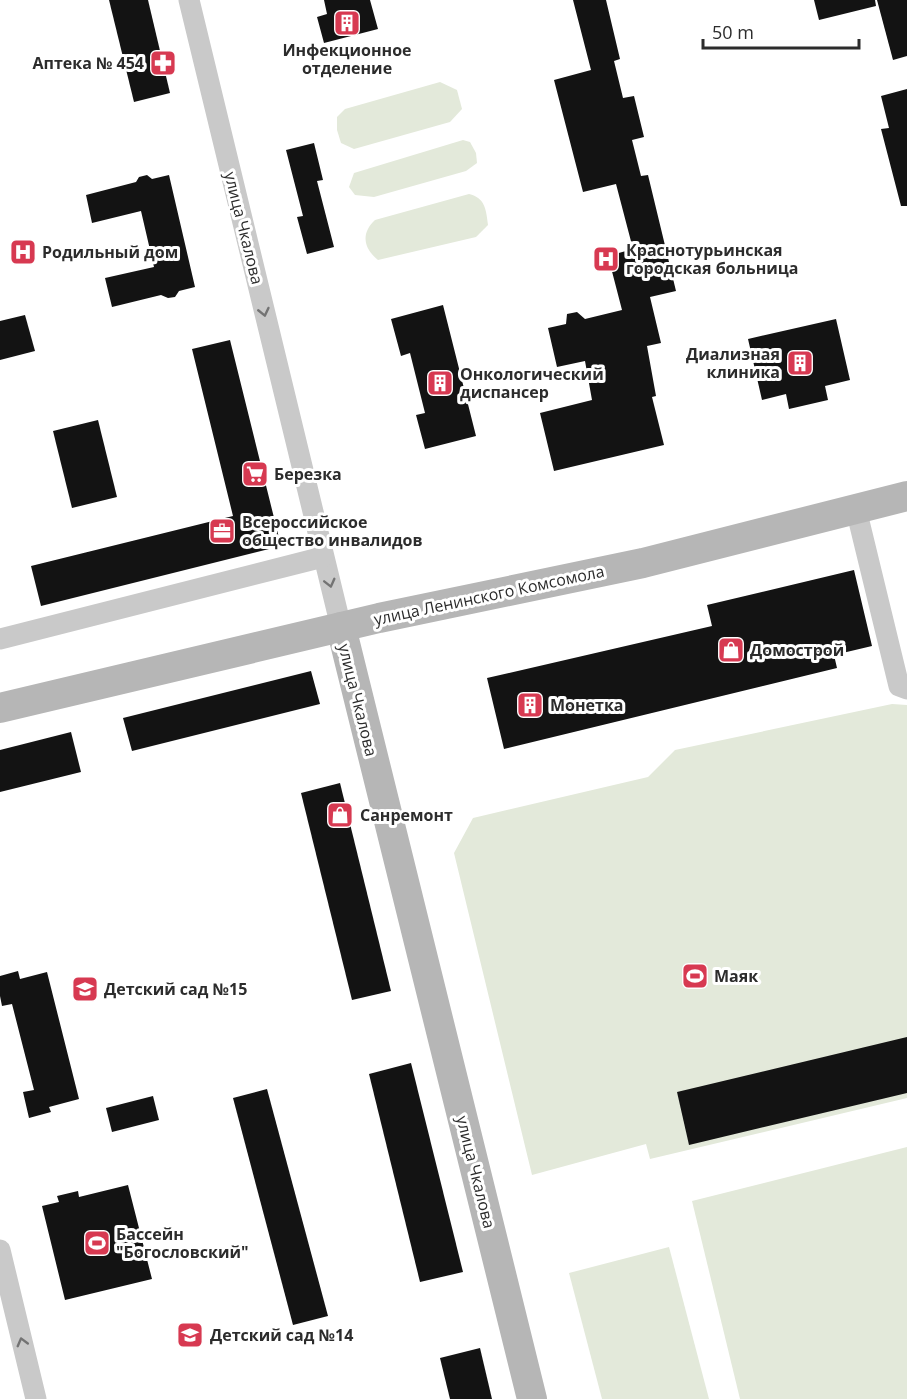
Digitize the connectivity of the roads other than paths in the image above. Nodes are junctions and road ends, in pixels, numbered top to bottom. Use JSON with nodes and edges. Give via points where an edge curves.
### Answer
{"nodes":[{"id":1,"x":189,"y":0,"type":"edge"},
{"id":2,"x":907,"y":496,"type":"edge"},
{"id":3,"x":856,"y":509,"type":"junction"},
{"id":4,"x":323,"y":557,"type":"junction"},
{"id":5,"x":341,"y":627,"type":"junction"},
{"id":6,"x":0,"y":639,"type":"edge"},
{"id":7,"x":907,"y":689,"type":"edge"},
{"id":8,"x":0,"y":708,"type":"edge"},
{"id":9,"x":0,"y":1250,"type":"edge"},
{"id":10,"x":36,"y":1399,"type":"edge"},
{"id":11,"x":532,"y":1399,"type":"edge"}],
"edges":[{"from":1,"to":4,"type":"street","name":"улица Чкалова","one_way":true},
{"from":2,"to":3,"type":"main road","name":"улица Ленинского Комсомола"},
{"from":3,"to":5,"type":"main road","name":"улица Ленинского Комсомола","via":[[643,563]]},
{"from":3,"to":7,"type":"street","via":[[900,686]]},
{"from":4,"to":5,"type":"street","name":"улица Чкалова","one_way":true},
{"from":4,"to":6,"type":"street"},
{"from":5,"to":8,"type":"main road","name":"улица Ленинского Комсомола"},
{"from":5,"to":11,"type":"main road","name":"улица Чкалова"},
{"from":10,"to":9,"type":"street","one_way":true}]}
